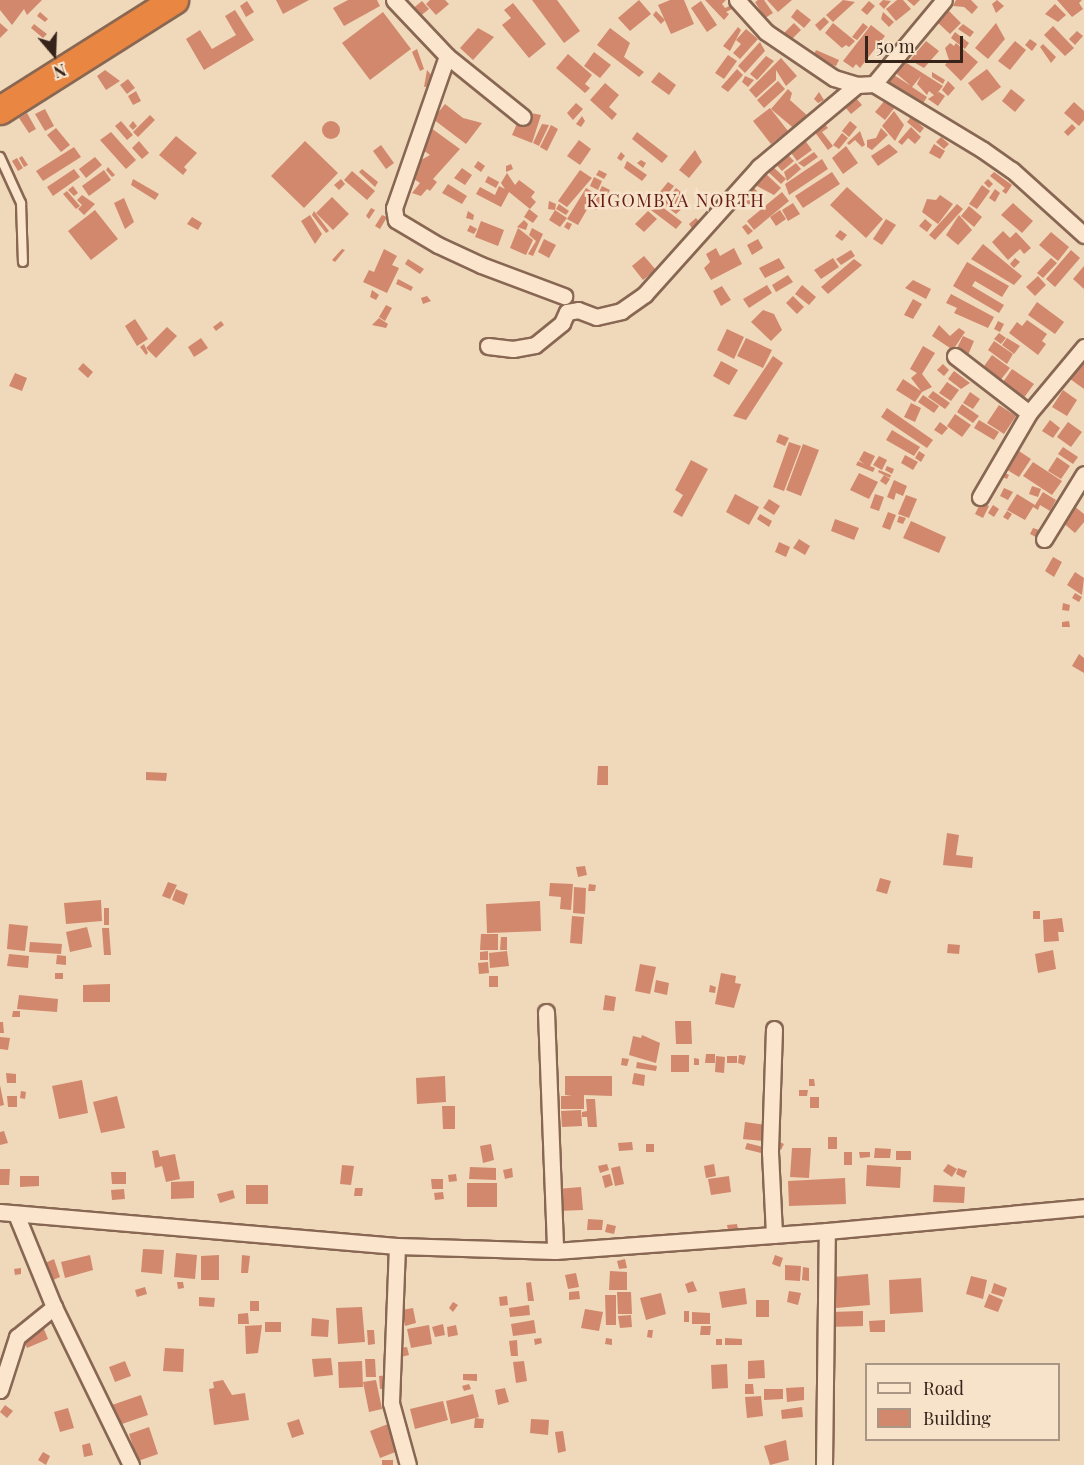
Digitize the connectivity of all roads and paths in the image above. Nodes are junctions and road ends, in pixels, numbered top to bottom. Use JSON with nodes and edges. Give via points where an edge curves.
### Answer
{"nodes":[{"id":1,"x":174,"y":0,"type":"edge"},
{"id":2,"x":394,"y":0,"type":"edge"},
{"id":3,"x":737,"y":0,"type":"edge"},
{"id":4,"x":944,"y":0,"type":"edge"},
{"id":5,"x":447,"y":56,"type":"junction"},
{"id":6,"x":874,"y":84,"type":"junction"},
{"id":7,"x":857,"y":85,"type":"junction"},
{"id":8,"x":0,"y":110,"type":"edge"},
{"id":9,"x":522,"y":117,"type":"dead end"},
{"id":10,"x":0,"y":157,"type":"edge"},
{"id":11,"x":1084,"y":235,"type":"edge"},
{"id":12,"x":22,"y":262,"type":"dead end"},
{"id":13,"x":564,"y":296,"type":"dead end"},
{"id":14,"x":488,"y":346,"type":"dead end"},
{"id":15,"x":1084,"y":347,"type":"edge"},
{"id":16,"x":955,"y":356,"type":"dead end"},
{"id":17,"x":1029,"y":413,"type":"junction"},
{"id":18,"x":1084,"y":474,"type":"edge"},
{"id":19,"x":980,"y":497,"type":"dead end"},
{"id":20,"x":1044,"y":539,"type":"dead end"},
{"id":21,"x":546,"y":1012,"type":"dead end"},
{"id":22,"x":774,"y":1029,"type":"dead end"},
{"id":23,"x":1084,"y":1207,"type":"edge"},
{"id":24,"x":0,"y":1212,"type":"edge"},
{"id":25,"x":16,"y":1214,"type":"junction"},
{"id":26,"x":827,"y":1232,"type":"junction"},
{"id":27,"x":774,"y":1235,"type":"junction"},
{"id":28,"x":398,"y":1246,"type":"junction"},
{"id":29,"x":555,"y":1251,"type":"junction"},
{"id":30,"x":54,"y":1308,"type":"junction"},
{"id":31,"x":0,"y":1390,"type":"edge"},
{"id":32,"x":131,"y":1465,"type":"edge"},
{"id":33,"x":408,"y":1465,"type":"edge"},
{"id":34,"x":824,"y":1465,"type":"edge"}],
"edges":[{"from":1,"to":8,"type":"highway"},
{"from":2,"to":5,"type":"street"},
{"from":3,"to":7,"type":"street","via":[[780,42],[834,78]]},
{"from":4,"to":6,"type":"street"},
{"from":5,"to":9,"type":"street"},
{"from":5,"to":13,"type":"street","via":[[394,208],[396,220],[470,260]]},
{"from":6,"to":7,"type":"street"},
{"from":6,"to":11,"type":"street","via":[[1012,170]]},
{"from":7,"to":14,"type":"street","via":[[759,167],[645,294],[621,311],[596,317],[578,310],[567,312],[562,323],[535,345],[513,349]]},
{"from":10,"to":12,"type":"lane","via":[[21,203]]},
{"from":15,"to":17,"type":"street"},
{"from":16,"to":17,"type":"street"},
{"from":17,"to":19,"type":"street"},
{"from":18,"to":20,"type":"street"},
{"from":21,"to":29,"type":"street"},
{"from":22,"to":27,"type":"street","via":[[770,1152]]},
{"from":23,"to":26,"type":"street"},
{"from":24,"to":25,"type":"street"},
{"from":25,"to":28,"type":"street"},
{"from":25,"to":30,"type":"street"},
{"from":26,"to":27,"type":"street"},
{"from":26,"to":34,"type":"street"},
{"from":27,"to":29,"type":"street"},
{"from":28,"to":29,"type":"street"},
{"from":28,"to":33,"type":"street","via":[[391,1403]]},
{"from":30,"to":31,"type":"street","via":[[17,1337]]},
{"from":30,"to":32,"type":"street"}]}
